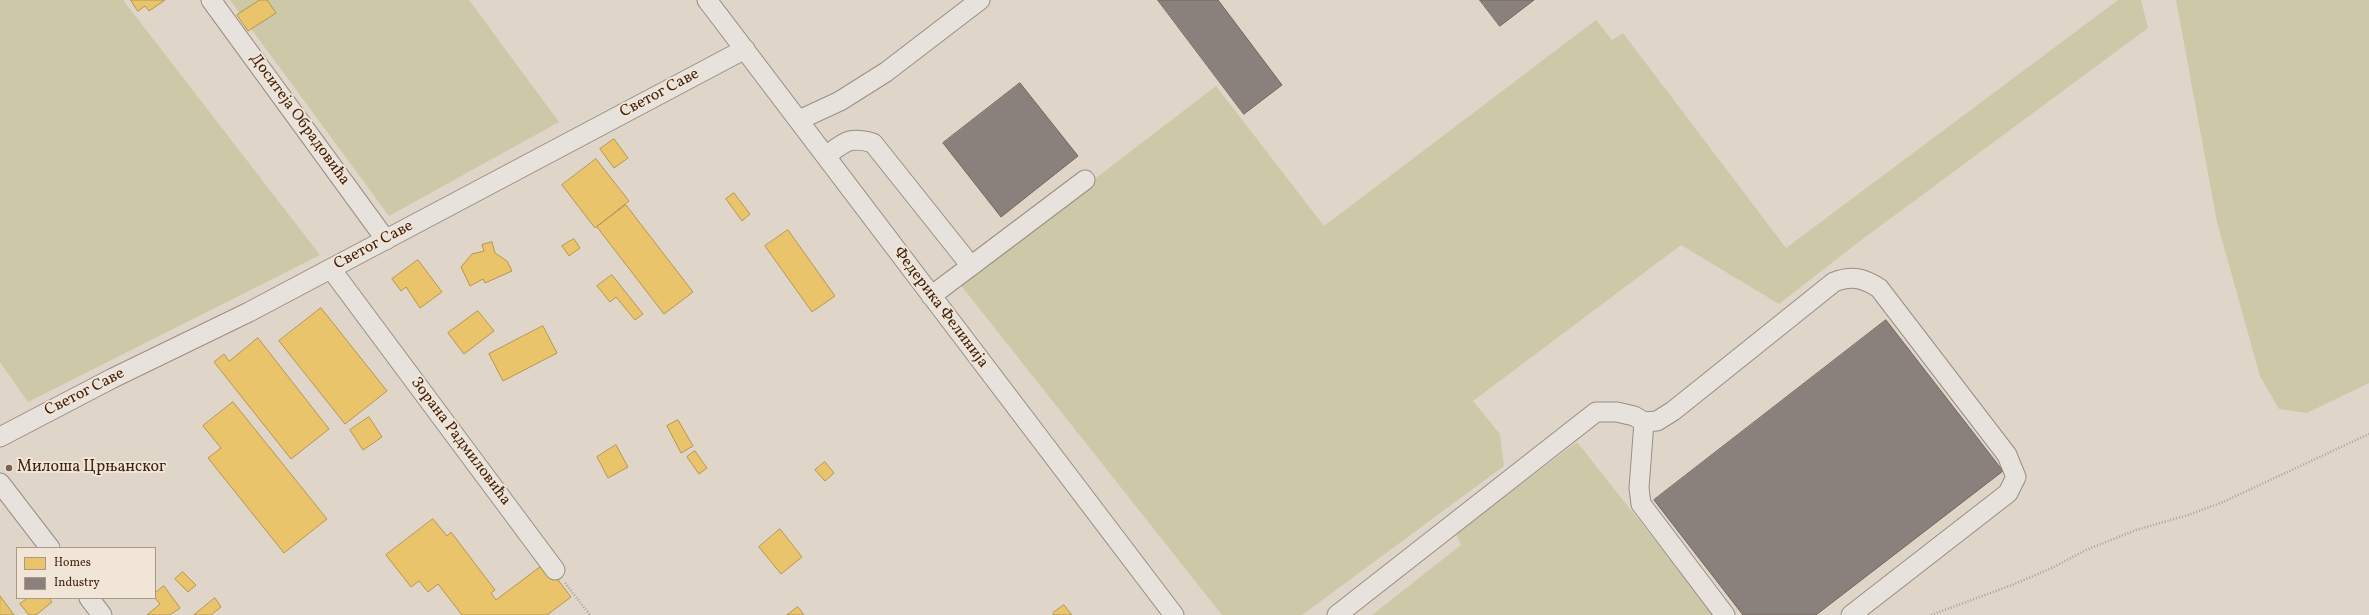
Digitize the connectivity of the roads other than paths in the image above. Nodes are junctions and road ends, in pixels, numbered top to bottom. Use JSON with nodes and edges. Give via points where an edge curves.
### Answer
{"nodes":[{"id":1,"x":211,"y":0,"type":"edge"},
{"id":2,"x":707,"y":0,"type":"edge"},
{"id":3,"x":980,"y":0,"type":"edge"},
{"id":4,"x":745,"y":49,"type":"junction"},
{"id":5,"x":799,"y":120,"type":"junction"},
{"id":6,"x":826,"y":156,"type":"junction"},
{"id":7,"x":1085,"y":180,"type":"dead end"},
{"id":8,"x":386,"y":240,"type":"junction"},
{"id":9,"x":971,"y":266,"type":"junction"},
{"id":10,"x":331,"y":268,"type":"junction"},
{"id":11,"x":931,"y":296,"type":"junction"},
{"id":12,"x":1644,"y":422,"type":"junction"},
{"id":13,"x":0,"y":437,"type":"edge"},
{"id":14,"x":0,"y":483,"type":"edge"},
{"id":15,"x":49,"y":547,"type":"edge"},
{"id":16,"x":555,"y":570,"type":"road end"},
{"id":17,"x":90,"y":599,"type":"edge"},
{"id":18,"x":102,"y":615,"type":"edge"},
{"id":19,"x":1174,"y":615,"type":"edge"},
{"id":20,"x":1337,"y":615,"type":"edge"},
{"id":21,"x":1725,"y":615,"type":"edge"},
{"id":22,"x":1851,"y":615,"type":"edge"}],
"edges":[{"from":1,"to":8,"type":"street","name":"Доситеја Обрадовића"},
{"from":2,"to":4,"type":"street","name":"Федерика Фелинија"},
{"from":3,"to":5,"type":"street","via":[[886,72],[840,101]]},
{"from":4,"to":5,"type":"street","name":"Федерика Фелинија"},
{"from":4,"to":8,"type":"street","name":"Светог Саве"},
{"from":5,"to":6,"type":"street","name":"Федерика Фелинија"},
{"from":6,"to":9,"type":"street","via":[[847,141],[858,138],[873,143]]},
{"from":6,"to":11,"type":"street","name":"Федерика Фелинија"},
{"from":7,"to":9,"type":"street"},
{"from":8,"to":10,"type":"street","name":"Светог Саве"},
{"from":9,"to":11,"type":"street"},
{"from":10,"to":13,"type":"street","name":"Светог Саве"},
{"from":10,"to":16,"type":"street","name":"Зорана Радмиловића"},
{"from":11,"to":19,"type":"street","name":"Федерика Фелинија"},
{"from":12,"to":20,"type":"street","via":[[1634,416],[1596,412]]},
{"from":12,"to":21,"type":"street","via":[[1639,488],[1641,504]]},
{"from":12,"to":22,"type":"street","via":[[1657,421],[1673,411],[1834,282],[1848,277],[1865,279],[1878,288],[2007,455],[2016,477],[2008,493]]},
{"from":14,"to":15,"type":"street"},
{"from":17,"to":18,"type":"street"}]}
